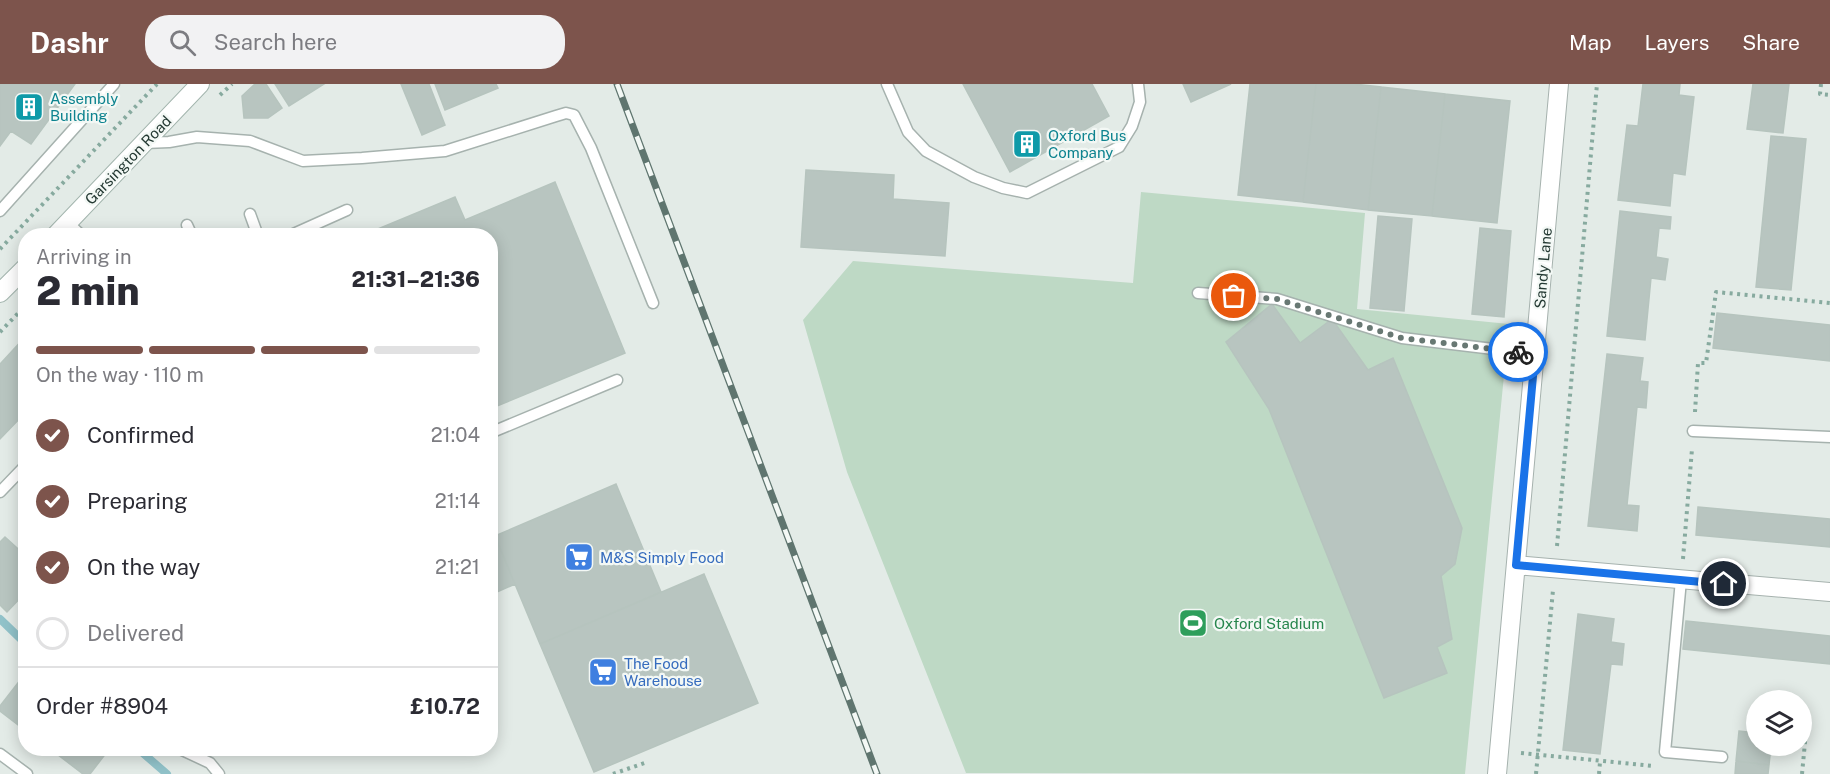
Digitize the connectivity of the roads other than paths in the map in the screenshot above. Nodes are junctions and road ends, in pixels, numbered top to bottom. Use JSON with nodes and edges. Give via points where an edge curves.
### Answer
{"nodes":[{"id":1,"x":114,"y":84,"type":"edge"},
{"id":2,"x":200,"y":84,"type":"edge"},
{"id":3,"x":887,"y":84,"type":"edge"},
{"id":4,"x":1138,"y":84,"type":"edge"},
{"id":5,"x":1559,"y":84,"type":"edge"},
{"id":6,"x":144,"y":143,"type":"junction"},
{"id":7,"x":347,"y":210,"type":"dead end"},
{"id":8,"x":0,"y":211,"type":"edge"},
{"id":9,"x":250,"y":214,"type":"dead end"},
{"id":10,"x":187,"y":225,"type":"dead end"},
{"id":11,"x":62,"y":228,"type":"edge"},
{"id":12,"x":188,"y":228,"type":"edge"},
{"id":13,"x":255,"y":228,"type":"edge"},
{"id":14,"x":307,"y":228,"type":"edge"},
{"id":15,"x":18,"y":275,"type":"edge"},
{"id":16,"x":1198,"y":292,"type":"dead end"},
{"id":17,"x":0,"y":293,"type":"edge"},
{"id":18,"x":653,"y":303,"type":"dead end"},
{"id":19,"x":1535,"y":354,"type":"junction"},
{"id":20,"x":617,"y":380,"type":"dead end"},
{"id":21,"x":498,"y":430,"type":"edge"},
{"id":22,"x":1693,"y":431,"type":"road end"},
{"id":23,"x":1830,"y":437,"type":"edge"},
{"id":24,"x":18,"y":473,"type":"edge"},
{"id":25,"x":0,"y":492,"type":"edge"},
{"id":26,"x":1516,"y":565,"type":"junction"},
{"id":27,"x":1681,"y":580,"type":"junction"},
{"id":28,"x":1830,"y":592,"type":"edge"},
{"id":29,"x":0,"y":754,"type":"edge"},
{"id":30,"x":195,"y":756,"type":"edge"},
{"id":31,"x":1722,"y":757,"type":"dead end"},
{"id":32,"x":27,"y":774,"type":"edge"},
{"id":33,"x":219,"y":774,"type":"edge"},
{"id":34,"x":1497,"y":774,"type":"edge"}],
"edges":[{"from":1,"to":8,"type":"lane"},
{"from":2,"to":6,"type":"street","name":"Garsington Road"},
{"from":3,"to":4,"type":"lane","via":[[908,132],[926,151],[974,177],[1026,193],[1119,147],[1140,102]]},
{"from":5,"to":19,"type":"street","name":"Sandy Lane"},
{"from":6,"to":11,"type":"street","name":"Garsington Road"},
{"from":6,"to":18,"type":"lane","via":[[197,137],[250,141],[303,161],[362,159],[445,151],[566,113],[574,115]]},
{"from":7,"to":14,"type":"lane"},
{"from":9,"to":13,"type":"lane"},
{"from":10,"to":12,"type":"lane"},
{"from":15,"to":17,"type":"street"},
{"from":16,"to":19,"type":"lane","via":[[1277,299],[1402,338]]},
{"from":19,"to":26,"type":"street","name":"Sandy Lane"},
{"from":20,"to":21,"type":"lane"},
{"from":22,"to":23,"type":"lane"},
{"from":24,"to":25,"type":"lane"},
{"from":26,"to":27,"type":"street"},
{"from":26,"to":34,"type":"street","name":"Sandy Lane"},
{"from":27,"to":28,"type":"street"},
{"from":27,"to":31,"type":"lane","via":[[1665,752]]},
{"from":29,"to":32,"type":"lane"},
{"from":30,"to":33,"type":"lane","via":[[210,763]]}]}
